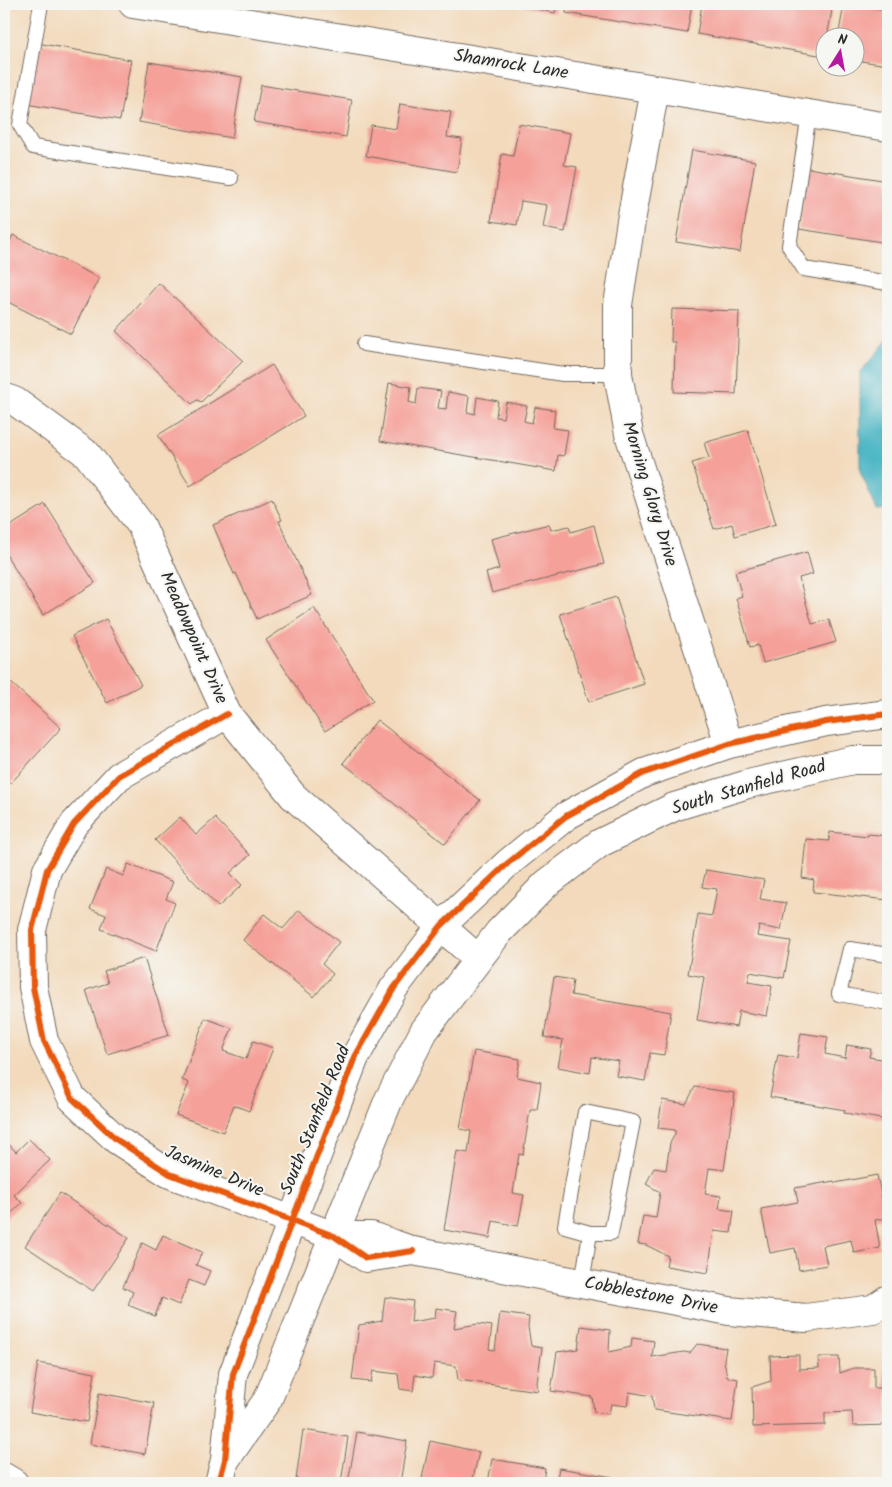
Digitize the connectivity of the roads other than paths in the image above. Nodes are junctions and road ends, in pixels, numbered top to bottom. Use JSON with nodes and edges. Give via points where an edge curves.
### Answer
{"nodes":[{"id":1,"x":41,"y":4,"type":"edge"},
{"id":2,"x":133,"y":4,"type":"edge"},
{"id":3,"x":655,"y":89,"type":"junction"},
{"id":4,"x":809,"y":114,"type":"junction"},
{"id":5,"x":888,"y":127,"type":"edge"},
{"id":6,"x":231,"y":178,"type":"dead end"},
{"id":7,"x":888,"y":284,"type":"edge"},
{"id":8,"x":364,"y":344,"type":"dead end"},
{"id":9,"x":618,"y":374,"type":"junction"},
{"id":10,"x":4,"y":397,"type":"edge"},
{"id":11,"x":227,"y":714,"type":"junction"},
{"id":12,"x":888,"y":714,"type":"edge"},
{"id":13,"x":729,"y":744,"type":"junction"},
{"id":14,"x":888,"y":760,"type":"edge"},
{"id":15,"x":440,"y":926,"type":"junction"},
{"id":16,"x":888,"y":955,"type":"edge"},
{"id":17,"x":478,"y":959,"type":"junction"},
{"id":18,"x":888,"y":1003,"type":"edge"},
{"id":19,"x":292,"y":1220,"type":"junction"},
{"id":20,"x":590,"y":1233,"type":"junction"},
{"id":21,"x":334,"y":1236,"type":"junction"},
{"id":22,"x":582,"y":1283,"type":"junction"},
{"id":23,"x":888,"y":1299,"type":"edge"},
{"id":24,"x":222,"y":1472,"type":"edge"},
{"id":25,"x":4,"y":1477,"type":"edge"},
{"id":26,"x":14,"y":1483,"type":"edge"}],
"edges":[{"from":1,"to":6,"type":"lane","via":[[20,125],[33,147]]},
{"from":2,"to":3,"type":"street","name":"Shamrock Lane"},
{"from":3,"to":4,"type":"street","name":"Shamrock Lane"},
{"from":3,"to":9,"type":"street","name":"Morning Glory Drive","via":[[618,304]]},
{"from":4,"to":5,"type":"street","name":"Shamrock Lane"},
{"from":4,"to":7,"type":"lane","via":[[789,246],[804,269]]},
{"from":8,"to":9,"type":"lane","via":[[563,374]]},
{"from":9,"to":13,"type":"street","name":"Morning Glory Drive","via":[[629,434]]},
{"from":10,"to":11,"type":"street","name":"Meadowpoint Drive","via":[[16,402],[87,454],[141,525]]},
{"from":11,"to":15,"type":"street","name":"Meadowpoint Drive","via":[[293,796]]},
{"from":11,"to":19,"type":"street","name":"Jasmine Drive","via":[[119,776],[74,824],[47,870],[32,930],[33,987],[44,1041],[72,1098],[117,1140],[170,1174]]},
{"from":12,"to":13,"type":"street","name":"South Stanfield Road","via":[[826,722]]},
{"from":13,"to":15,"type":"street","name":"South Stanfield Road","via":[[644,773],[566,816],[508,863]]},
{"from":14,"to":17,"type":"street","name":"South Stanfield Road","via":[[853,760],[748,784],[657,815],[600,844],[546,884]]},
{"from":15,"to":17,"type":"street","name":"Meadowpoint Drive"},
{"from":15,"to":19,"type":"street","name":"South Stanfield Road","via":[[394,988],[356,1057]]},
{"from":16,"to":18,"type":"lane","via":[[850,949],[839,994]]},
{"from":17,"to":21,"type":"street","name":"South Stanfield Road","via":[[424,1031],[389,1099]]},
{"from":19,"to":21,"type":"street","name":"Jasmine Drive"},
{"from":19,"to":24,"type":"street","name":"South Stanfield Road","via":[[233,1374]]},
{"from":20,"to":20,"type":"lane","via":[[611,1233],[633,1122],[585,1112],[564,1226]]},
{"from":20,"to":22,"type":"lane"},
{"from":21,"to":22,"type":"street","name":"Cobblestone Drive","via":[[371,1236],[413,1251]]},
{"from":21,"to":24,"type":"street","name":"South Stanfield Road","via":[[268,1399]]},
{"from":22,"to":23,"type":"street","name":"Cobblestone Drive","via":[[729,1311],[806,1318],[873,1309]]},
{"from":25,"to":26,"type":"street"}]}
